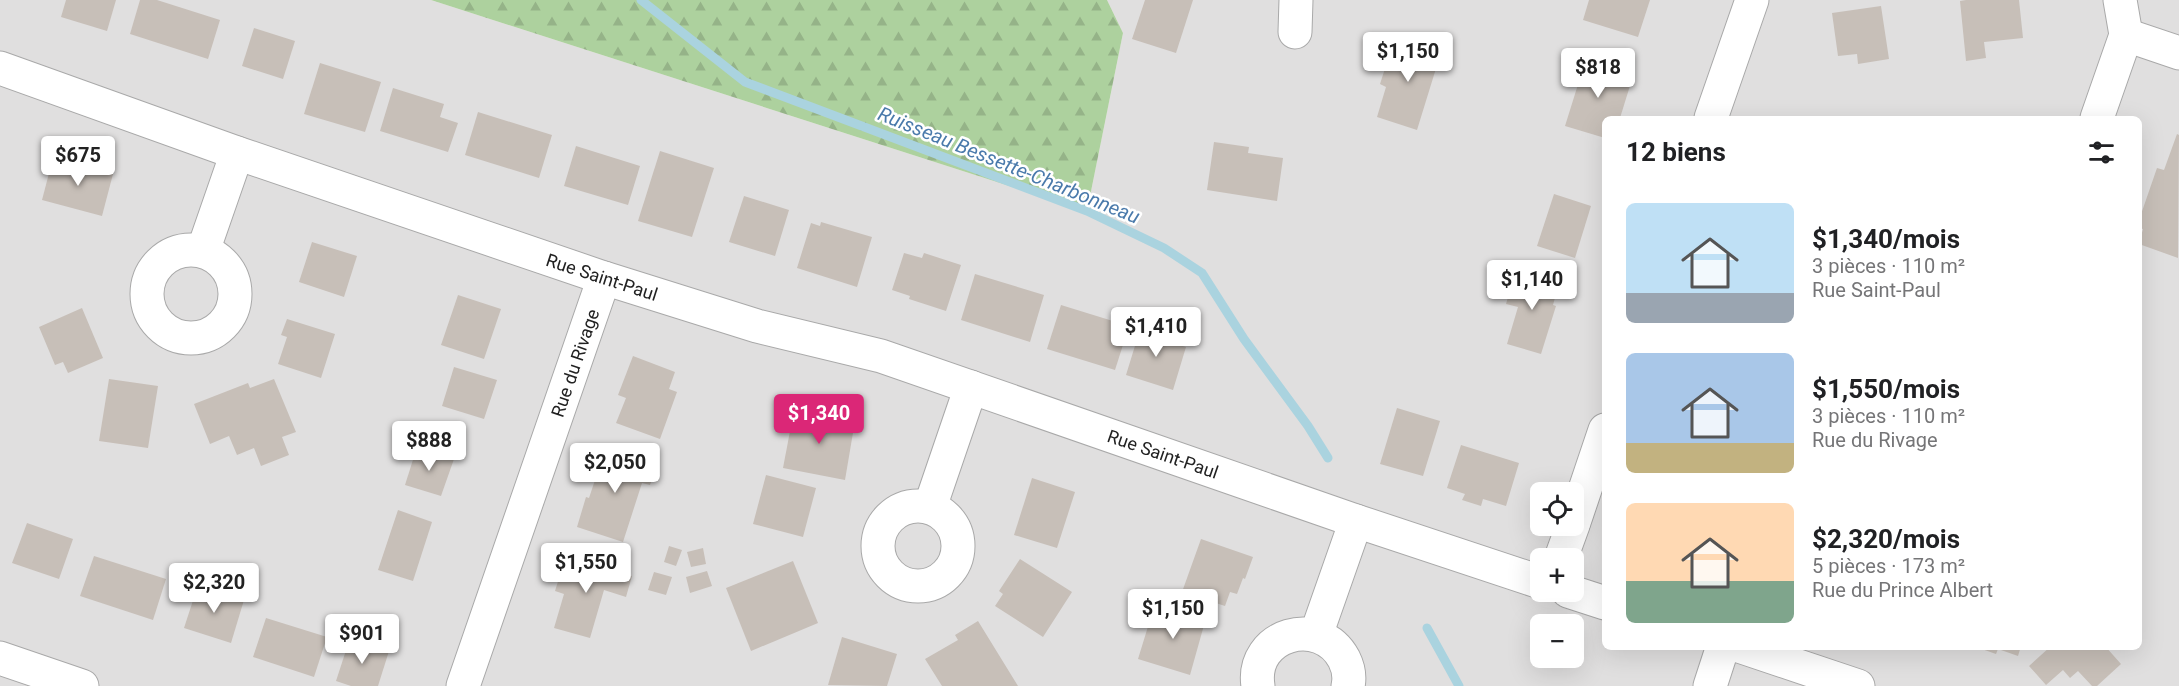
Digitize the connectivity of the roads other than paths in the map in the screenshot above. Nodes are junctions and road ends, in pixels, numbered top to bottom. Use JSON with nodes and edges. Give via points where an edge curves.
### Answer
{"nodes":[{"id":1,"x":1296,"y":0,"type":"edge"},
{"id":2,"x":1752,"y":0,"type":"edge"},
{"id":3,"x":2120,"y":0,"type":"edge"},
{"id":4,"x":1295,"y":32,"type":"dead end"},
{"id":5,"x":2126,"y":35,"type":"junction"},
{"id":6,"x":2179,"y":53,"type":"edge"},
{"id":7,"x":0,"y":68,"type":"edge"},
{"id":8,"x":1712,"y":116,"type":"edge"},
{"id":9,"x":2098,"y":116,"type":"edge"},
{"id":10,"x":237,"y":153,"type":"junction"},
{"id":11,"x":203,"y":251,"type":"dead end"},
{"id":12,"x":604,"y":278,"type":"junction"},
{"id":13,"x":971,"y":387,"type":"junction"},
{"id":14,"x":1602,"y":439,"type":"edge"},
{"id":15,"x":1584,"y":492,"type":"edge"},
{"id":16,"x":930,"y":507,"type":"dead end"},
{"id":17,"x":1356,"y":521,"type":"junction"},
{"id":18,"x":1530,"y":579,"type":"edge"},
{"id":19,"x":1584,"y":596,"type":"edge"},
{"id":20,"x":1602,"y":602,"type":"edge"},
{"id":21,"x":1316,"y":635,"type":"junction"},
{"id":22,"x":1722,"y":650,"type":"edge"},
{"id":23,"x":1751,"y":650,"type":"edge"},
{"id":24,"x":0,"y":658,"type":"edge"},
{"id":25,"x":82,"y":686,"type":"edge"},
{"id":26,"x":463,"y":686,"type":"edge"},
{"id":27,"x":1258,"y":686,"type":"edge"},
{"id":28,"x":1348,"y":686,"type":"edge"},
{"id":29,"x":1710,"y":686,"type":"edge"},
{"id":30,"x":1858,"y":686,"type":"edge"}],
"edges":[{"from":1,"to":4,"type":"street"},
{"from":2,"to":8,"type":"street"},
{"from":3,"to":5,"type":"street"},
{"from":5,"to":6,"type":"street"},
{"from":5,"to":9,"type":"street"},
{"from":7,"to":10,"type":"street","name":"Rue Saint-Paul"},
{"from":10,"to":11,"type":"street"},
{"from":10,"to":12,"type":"street","name":"Rue Saint-Paul"},
{"from":12,"to":13,"type":"street","name":"Rue Saint-Paul","via":[[757,326],[881,356]]},
{"from":12,"to":26,"type":"street","name":"Rue du Rivage"},
{"from":13,"to":16,"type":"street"},
{"from":13,"to":17,"type":"street","name":"Rue Saint-Paul"},
{"from":14,"to":15,"type":"street"},
{"from":17,"to":18,"type":"street","name":"Rue Saint-Paul"},
{"from":17,"to":21,"type":"street"},
{"from":19,"to":20,"type":"street"},
{"from":21,"to":27,"type":"street","via":[[1285,636],[1273,644],[1258,668]]},
{"from":21,"to":28,"type":"street","via":[[1340,651],[1347,665]]},
{"from":22,"to":29,"type":"street"},
{"from":23,"to":30,"type":"street"},
{"from":24,"to":25,"type":"street"}]}
